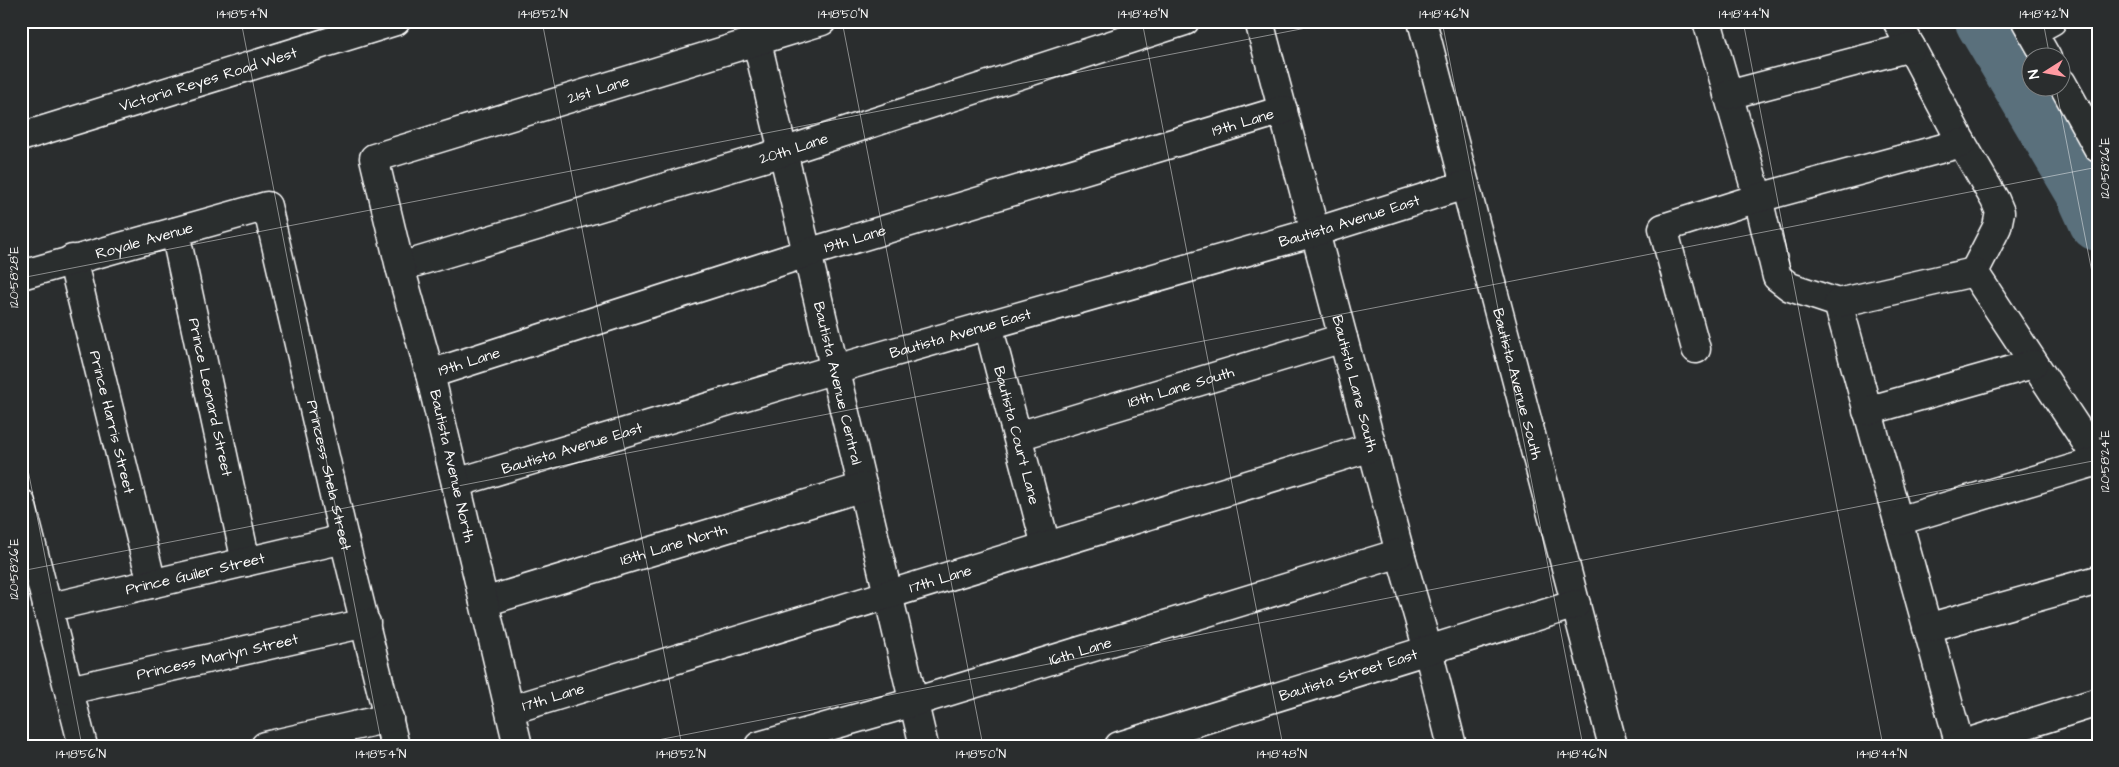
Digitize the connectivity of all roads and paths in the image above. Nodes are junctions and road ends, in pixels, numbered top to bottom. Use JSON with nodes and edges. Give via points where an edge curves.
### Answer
{"nodes":[{"id":1,"x":396,"y":21,"type":"edge"},
{"id":2,"x":822,"y":21,"type":"edge"},
{"id":3,"x":1185,"y":21,"type":"edge"},
{"id":4,"x":1260,"y":21,"type":"edge"},
{"id":5,"x":1422,"y":21,"type":"edge"},
{"id":6,"x":1707,"y":21,"type":"edge"},
{"id":7,"x":1897,"y":21,"type":"edge"},
{"id":8,"x":2037,"y":25,"type":"edge"},
{"id":9,"x":754,"y":32,"type":"edge"},
{"id":10,"x":1911,"y":47,"type":"junction"},
{"id":11,"x":2044,"y":48,"type":"edge"},
{"id":12,"x":1728,"y":95,"type":"junction"},
{"id":13,"x":2070,"y":98,"type":"edge"},
{"id":14,"x":1283,"y":110,"type":"junction"},
{"id":15,"x":21,"y":137,"type":"edge"},
{"id":16,"x":1962,"y":143,"type":"junction"},
{"id":17,"x":2097,"y":146,"type":"edge"},
{"id":18,"x":783,"y":152,"type":"junction"},
{"id":19,"x":374,"y":158,"type":"joint"},
{"id":20,"x":1465,"y":185,"type":"junction"},
{"id":21,"x":1758,"y":198,"type":"junction"},
{"id":22,"x":267,"y":206,"type":"joint"},
{"id":23,"x":175,"y":232,"type":"junction"},
{"id":24,"x":1315,"y":232,"type":"junction"},
{"id":25,"x":807,"y":254,"type":"junction"},
{"id":26,"x":72,"y":259,"type":"junction"},
{"id":27,"x":400,"y":267,"type":"junction"},
{"id":28,"x":1974,"y":272,"type":"junction"},
{"id":29,"x":21,"y":275,"type":"edge"},
{"id":30,"x":1838,"y":304,"type":"junction"},
{"id":31,"x":988,"y":325,"type":"junction"},
{"id":32,"x":1343,"y":338,"type":"junction"},
{"id":33,"x":1696,"y":349,"type":"dead end"},
{"id":34,"x":2033,"y":364,"type":"junction"},
{"id":35,"x":835,"y":369,"type":"junction"},
{"id":36,"x":430,"y":374,"type":"junction"},
{"id":37,"x":1867,"y":411,"type":"junction"},
{"id":38,"x":1018,"y":436,"type":"junction"},
{"id":39,"x":1372,"y":447,"type":"junction"},
{"id":40,"x":2098,"y":460,"type":"edge"},
{"id":41,"x":456,"y":483,"type":"junction"},
{"id":42,"x":862,"y":487,"type":"junction"},
{"id":43,"x":21,"y":503,"type":"edge"},
{"id":44,"x":1898,"y":520,"type":"junction"},
{"id":45,"x":344,"y":539,"type":"junction"},
{"id":46,"x":1046,"y":546,"type":"junction"},
{"id":47,"x":1400,"y":553,"type":"junction"},
{"id":48,"x":246,"y":562,"type":"junction"},
{"id":49,"x":2098,"y":580,"type":"edge"},
{"id":50,"x":152,"y":584,"type":"junction"},
{"id":51,"x":888,"y":594,"type":"junction"},
{"id":52,"x":484,"y":602,"type":"junction"},
{"id":53,"x":1576,"y":604,"type":"junction"},
{"id":54,"x":47,"y":608,"type":"junction"},
{"id":55,"x":366,"y":623,"type":"junction"},
{"id":56,"x":1927,"y":628,"type":"junction"},
{"id":57,"x":1428,"y":650,"type":"junction"},
{"id":58,"x":69,"y":690,"type":"junction"},
{"id":59,"x":914,"y":702,"type":"junction"},
{"id":60,"x":2098,"y":702,"type":"edge"},
{"id":61,"x":510,"y":710,"type":"junction"},
{"id":62,"x":389,"y":718,"type":"junction"},
{"id":63,"x":1960,"y":745,"type":"edge"},
{"id":64,"x":83,"y":746,"type":"edge"},
{"id":65,"x":265,"y":746,"type":"edge"},
{"id":66,"x":395,"y":746,"type":"edge"},
{"id":67,"x":518,"y":746,"type":"edge"},
{"id":68,"x":759,"y":746,"type":"edge"},
{"id":69,"x":924,"y":746,"type":"edge"},
{"id":70,"x":1119,"y":746,"type":"edge"},
{"id":71,"x":1452,"y":746,"type":"edge"},
{"id":72,"x":1613,"y":746,"type":"edge"}],
"edges":[{"from":1,"to":15,"type":"street","name":"Victoria Reyes Road West"},
{"from":2,"to":9,"type":"street","name":"21st Lane"},
{"from":3,"to":18,"type":"street","name":"20th Lane"},
{"from":4,"to":14,"type":"street","name":"Bautista Lane South"},
{"from":5,"to":20,"type":"street","name":"Bautista Avenue South"},
{"from":6,"to":12,"type":"street"},
{"from":7,"to":10,"type":"street"},
{"from":8,"to":11,"type":"street"},
{"from":9,"to":18,"type":"street","name":"Bautista Avenue Central"},
{"from":9,"to":19,"type":"street","name":"21st Lane"},
{"from":10,"to":12,"type":"street"},
{"from":10,"to":16,"type":"street"},
{"from":12,"to":21,"type":"street"},
{"from":13,"to":17,"type":"street"},
{"from":14,"to":24,"type":"street","name":"Bautista Lane South"},
{"from":14,"to":25,"type":"street","name":"19th Lane"},
{"from":16,"to":21,"type":"street"},
{"from":16,"to":28,"type":"street","via":[[2000,212],[1997,227]]},
{"from":18,"to":25,"type":"street","name":"Bautista Avenue Central"},
{"from":18,"to":27,"type":"street","name":"20th Lane"},
{"from":19,"to":27,"type":"street","name":"Bautista Avenue North"},
{"from":20,"to":24,"type":"street","name":"Bautista Avenue East"},
{"from":20,"to":53,"type":"street","name":"Bautista Avenue South"},
{"from":21,"to":30,"type":"street","via":[[1777,277],[1790,287]]},
{"from":21,"to":33,"type":"street","via":[[1663,228]]},
{"from":22,"to":23,"type":"street","name":"Royale Avenue"},
{"from":22,"to":45,"type":"street","name":"Princess Shela Street"},
{"from":23,"to":26,"type":"street","name":"Royale Avenue"},
{"from":23,"to":48,"type":"street","name":"Prince Leonard Street"},
{"from":24,"to":31,"type":"street","name":"Bautista Avenue East"},
{"from":24,"to":32,"type":"street","name":"Bautista Lane South"},
{"from":25,"to":35,"type":"street","name":"Bautista Avenue Central"},
{"from":25,"to":36,"type":"street","name":"19th Lane"},
{"from":26,"to":29,"type":"street","name":"Royale Avenue"},
{"from":26,"to":50,"type":"street","name":"Prince Harris Street"},
{"from":27,"to":36,"type":"street","name":"Bautista Avenue North"},
{"from":28,"to":30,"type":"street"},
{"from":28,"to":34,"type":"street"},
{"from":30,"to":37,"type":"street"},
{"from":31,"to":35,"type":"street","name":"Bautista Avenue East"},
{"from":31,"to":38,"type":"street","name":"Bautista Court Lane"},
{"from":32,"to":38,"type":"street","name":"18th Lane South"},
{"from":32,"to":39,"type":"street","name":"Bautista Lane South"},
{"from":34,"to":37,"type":"street"},
{"from":34,"to":40,"type":"street"},
{"from":35,"to":41,"type":"street","name":"Bautista Avenue East"},
{"from":35,"to":42,"type":"street","name":"Bautista Avenue Central"},
{"from":36,"to":41,"type":"street","name":"Bautista Avenue North"},
{"from":37,"to":44,"type":"street"},
{"from":38,"to":46,"type":"street","name":"Bautista Court Lane"},
{"from":39,"to":46,"type":"street","name":"17th Lane"},
{"from":39,"to":47,"type":"street","name":"Bautista Lane South"},
{"from":40,"to":44,"type":"street"},
{"from":41,"to":52,"type":"street","name":"Bautista Avenue North"},
{"from":42,"to":51,"type":"street","name":"Bautista Avenue Central"},
{"from":42,"to":52,"type":"street","name":"18th Lane North"},
{"from":43,"to":54,"type":"street"},
{"from":44,"to":56,"type":"street"},
{"from":45,"to":48,"type":"street","name":"Prince Guiler Street"},
{"from":45,"to":55,"type":"street","name":"Princess Shela Street"},
{"from":46,"to":51,"type":"street","name":"17th Lane"},
{"from":47,"to":57,"type":"street","name":"Bautista Lane South"},
{"from":47,"to":59,"type":"street","name":"16th Lane"},
{"from":48,"to":50,"type":"street","name":"Prince Guiler Street"},
{"from":49,"to":56,"type":"street"},
{"from":50,"to":54,"type":"street","name":"Prince Guiler Street"},
{"from":51,"to":59,"type":"street","name":"Bautista Avenue Central"},
{"from":51,"to":61,"type":"street","name":"17th Lane"},
{"from":52,"to":61,"type":"street","name":"Bautista Avenue North"},
{"from":53,"to":57,"type":"street","name":"Bautista Street East"},
{"from":53,"to":72,"type":"street","name":"Bautista Avenue South"},
{"from":54,"to":58,"type":"street"},
{"from":55,"to":58,"type":"street","name":"Princess Marlyn Street"},
{"from":55,"to":62,"type":"street","name":"Princess Shela Street"},
{"from":56,"to":63,"type":"street"},
{"from":57,"to":70,"type":"street","name":"Bautista Street East"},
{"from":57,"to":71,"type":"street","name":"Bautista Lane South"},
{"from":58,"to":64,"type":"street"},
{"from":59,"to":68,"type":"street","name":"16th Lane"},
{"from":59,"to":69,"type":"street","name":"Bautista Avenue Central"},
{"from":60,"to":63,"type":"street"},
{"from":61,"to":67,"type":"street","name":"Bautista Avenue North"},
{"from":62,"to":65,"type":"street"},
{"from":62,"to":66,"type":"street","name":"Princess Shela Street"}]}
